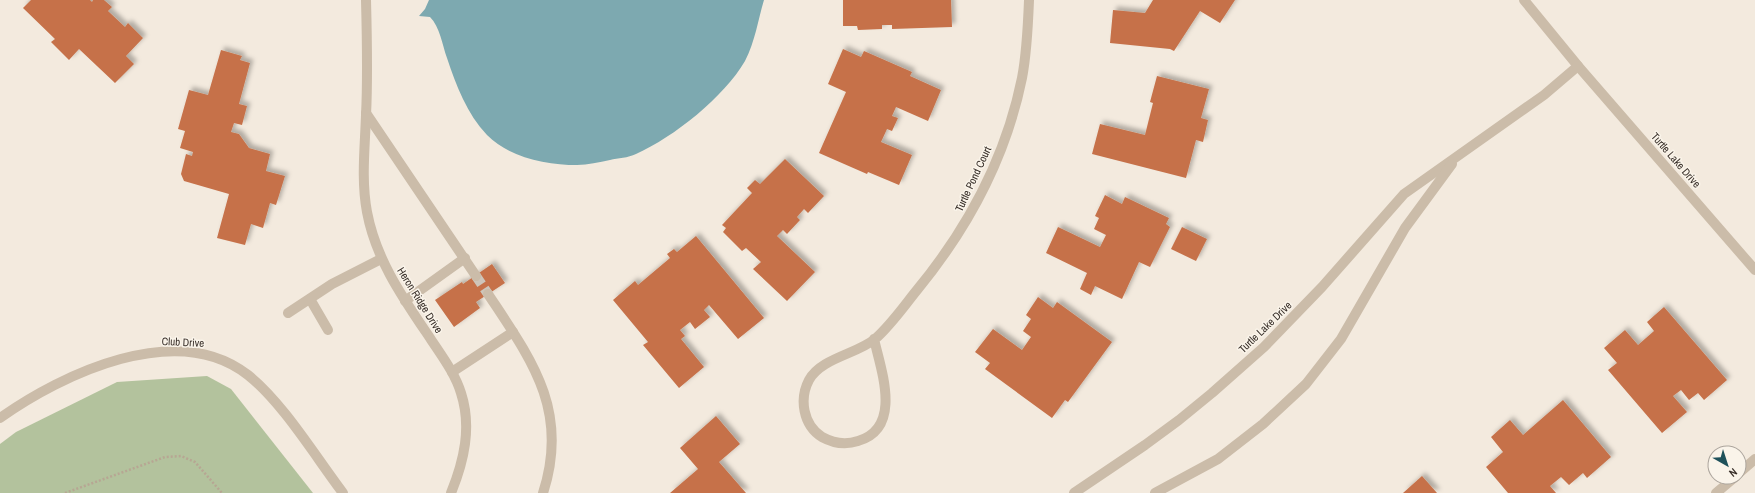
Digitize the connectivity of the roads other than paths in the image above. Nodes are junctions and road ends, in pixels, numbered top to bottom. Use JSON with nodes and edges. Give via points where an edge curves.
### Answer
{"nodes":[{"id":1,"x":366,"y":0,"type":"edge"},
{"id":2,"x":1029,"y":0,"type":"edge"},
{"id":3,"x":1524,"y":0,"type":"edge"},
{"id":4,"x":1578,"y":66,"type":"junction"},
{"id":5,"x":366,"y":114,"type":"junction"},
{"id":6,"x":1455,"y":159,"type":"junction"},
{"id":7,"x":465,"y":258,"type":"junction"},
{"id":8,"x":381,"y":259,"type":"junction"},
{"id":9,"x":1755,"y":270,"type":"edge"},
{"id":10,"x":476,"y":276,"type":"tunnel mouth"},
{"id":11,"x":488,"y":294,"type":"tunnel mouth"},
{"id":12,"x":310,"y":299,"type":"junction"},
{"id":13,"x":405,"y":301,"type":"junction"},
{"id":14,"x":288,"y":314,"type":"dead end"},
{"id":15,"x":328,"y":330,"type":"dead end"},
{"id":16,"x":513,"y":332,"type":"junction"},
{"id":17,"x":874,"y":339,"type":"junction"},
{"id":18,"x":452,"y":372,"type":"junction"},
{"id":19,"x":0,"y":418,"type":"edge"},
{"id":20,"x":1755,"y":459,"type":"edge"},
{"id":21,"x":1747,"y":466,"type":"edge"},
{"id":22,"x":1725,"y":485,"type":"edge"},
{"id":23,"x":343,"y":493,"type":"edge"},
{"id":24,"x":451,"y":493,"type":"edge"},
{"id":25,"x":544,"y":493,"type":"edge"},
{"id":26,"x":1074,"y":493,"type":"edge"},
{"id":27,"x":1155,"y":493,"type":"edge"},
{"id":28,"x":1716,"y":493,"type":"edge"}],
"edges":[{"from":1,"to":5,"type":"street","name":"Heron Ridge Drive"},
{"from":2,"to":17,"type":"street","name":"Turtle Pond Court","via":[[1022,78],[994,168],[958,236],[930,275]]},
{"from":3,"to":4,"type":"street","name":"Turtle Lake Drive"},
{"from":4,"to":6,"type":"street","name":"Turtle Lake Drive","via":[[1544,95]]},
{"from":4,"to":9,"type":"street","name":"Turtle Lake Drive"},
{"from":5,"to":7,"type":"street"},
{"from":5,"to":8,"type":"street","name":"Heron Ridge Drive","via":[[364,191],[370,229]]},
{"from":6,"to":26,"type":"street","name":"Turtle Lake Drive","via":[[1404,194],[1294,317],[1212,393],[1145,445]]},
{"from":6,"to":27,"type":"street","name":"Turtle Lake Drive","via":[[1406,228],[1341,339],[1306,384],[1263,424],[1218,459]]},
{"from":7,"to":10,"type":"street"},
{"from":7,"to":13,"type":"street"},
{"from":8,"to":12,"type":"street","via":[[332,284]]},
{"from":8,"to":13,"type":"street","name":"Heron Ridge Drive"},
{"from":11,"to":16,"type":"street"},
{"from":12,"to":14,"type":"street"},
{"from":12,"to":15,"type":"street"},
{"from":13,"to":18,"type":"street","name":"Heron Ridge Drive"},
{"from":16,"to":18,"type":"street"},
{"from":16,"to":25,"type":"street","via":[[530,358],[545,392],[550,414],[552,451]]},
{"from":17,"to":17,"type":"street","name":"Turtle Pond Court","via":[[819,368],[810,378],[804,390],[805,416],[821,437],[840,443],[860,441],[871,435],[880,425],[886,413],[886,400]]},
{"from":18,"to":24,"type":"street","name":"Heron Ridge Drive","via":[[462,394],[467,432],[461,465]]},
{"from":19,"to":23,"type":"street","name":"Club Drive","via":[[54,385],[108,363],[146,354],[172,352],[207,355],[234,366],[259,385],[278,406]]},
{"from":20,"to":21,"type":"street"},
{"from":22,"to":28,"type":"street"}]}
